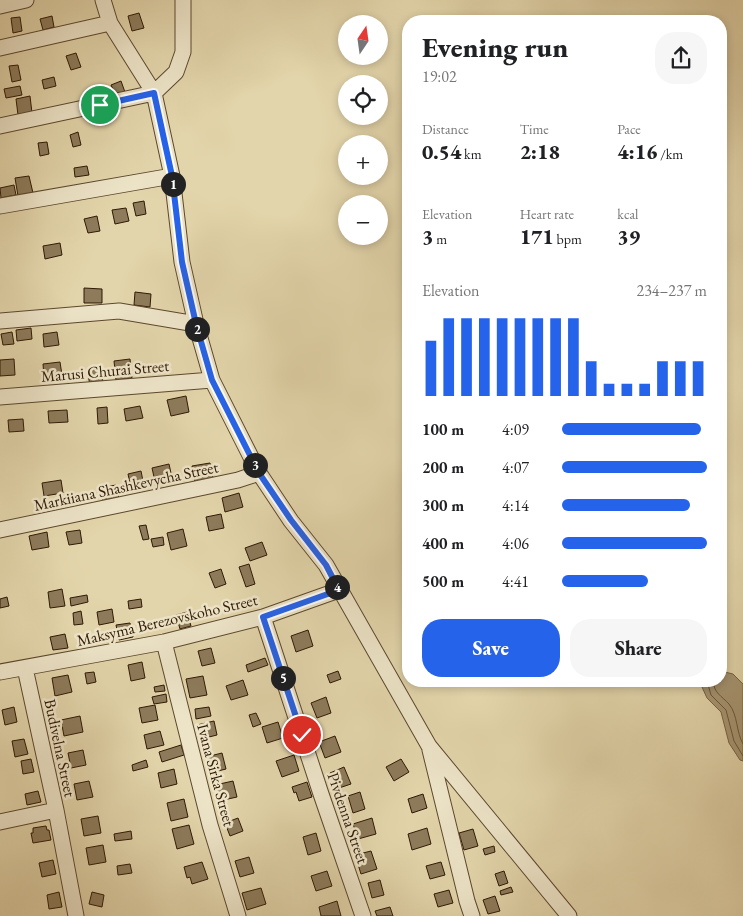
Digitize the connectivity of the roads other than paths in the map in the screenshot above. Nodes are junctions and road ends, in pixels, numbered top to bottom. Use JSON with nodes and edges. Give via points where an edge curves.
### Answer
{"nodes":[{"id":1,"x":26,"y":0,"type":"edge"},
{"id":2,"x":103,"y":0,"type":"edge"},
{"id":3,"x":183,"y":0,"type":"edge"},
{"id":4,"x":0,"y":6,"type":"edge"},
{"id":5,"x":110,"y":23,"type":"junction"},
{"id":6,"x":0,"y":48,"type":"edge"},
{"id":7,"x":154,"y":93,"type":"junction"},
{"id":8,"x":0,"y":126,"type":"edge"},
{"id":9,"x":172,"y":176,"type":"junction"},
{"id":10,"x":0,"y":206,"type":"edge"},
{"id":11,"x":0,"y":320,"type":"edge"},
{"id":12,"x":196,"y":324,"type":"junction"},
{"id":13,"x":212,"y":380,"type":"junction"},
{"id":14,"x":0,"y":397,"type":"edge"},
{"id":15,"x":259,"y":473,"type":"junction"},
{"id":16,"x":0,"y":530,"type":"edge"},
{"id":17,"x":339,"y":590,"type":"junction"},
{"id":18,"x":263,"y":617,"type":"junction"},
{"id":19,"x":164,"y":642,"type":"junction"},
{"id":20,"x":25,"y":668,"type":"junction"},
{"id":21,"x":0,"y":672,"type":"edge"},
{"id":22,"x":430,"y":746,"type":"junction"},
{"id":23,"x":56,"y":810,"type":"junction"},
{"id":24,"x":0,"y":822,"type":"edge"},
{"id":25,"x":76,"y":916,"type":"edge"},
{"id":26,"x":238,"y":916,"type":"edge"},
{"id":27,"x":363,"y":916,"type":"edge"},
{"id":28,"x":472,"y":916,"type":"edge"},
{"id":29,"x":569,"y":916,"type":"edge"}],
"edges":[{"from":1,"to":4,"type":"street"},
{"from":2,"to":5,"type":"street"},
{"from":3,"to":7,"type":"street","via":[[183,52],[176,72]]},
{"from":5,"to":6,"type":"street"},
{"from":5,"to":7,"type":"street"},
{"from":7,"to":8,"type":"street"},
{"from":7,"to":9,"type":"street"},
{"from":9,"to":10,"type":"street"},
{"from":9,"to":12,"type":"street","via":[[182,262]]},
{"from":11,"to":12,"type":"street","via":[[119,311]]},
{"from":12,"to":13,"type":"street"},
{"from":13,"to":14,"type":"street","name":"Marusi Churai Street"},
{"from":13,"to":15,"type":"street"},
{"from":15,"to":16,"type":"street","name":"Markiiana Shashkevycha Street"},
{"from":15,"to":17,"type":"street","via":[[326,565]]},
{"from":17,"to":18,"type":"street","name":"Maksyma Berezovskoho Street"},
{"from":17,"to":22,"type":"street"},
{"from":18,"to":19,"type":"street","name":"Maksyma Berezovskoho Street"},
{"from":18,"to":27,"type":"street","name":"Pivdenna Street"},
{"from":19,"to":20,"type":"street","name":"Maksyma Berezovskoho Street"},
{"from":19,"to":26,"type":"street","name":"Ivana Sirka Street","via":[[210,825]]},
{"from":20,"to":21,"type":"street","name":"Maksyma Berezovskoho Street"},
{"from":20,"to":23,"type":"street","name":"Budivelna Street"},
{"from":22,"to":28,"type":"street"},
{"from":22,"to":29,"type":"street"},
{"from":23,"to":24,"type":"street","name":"Budivelna Street"},
{"from":23,"to":25,"type":"street"}]}
